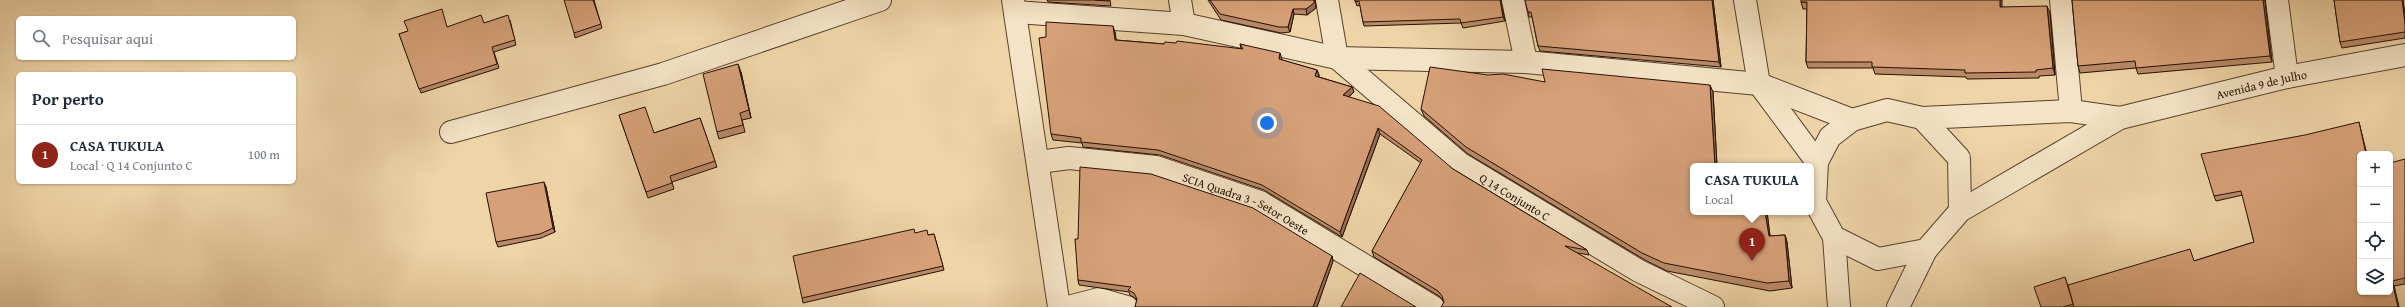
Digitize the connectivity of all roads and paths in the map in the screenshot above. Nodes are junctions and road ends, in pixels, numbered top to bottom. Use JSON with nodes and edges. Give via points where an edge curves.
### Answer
{"nodes":[{"id":1,"x":880,"y":0,"type":"edge"},
{"id":2,"x":1180,"y":0,"type":"edge"},
{"id":3,"x":1327,"y":0,"type":"edge"},
{"id":4,"x":1512,"y":0,"type":"edge"},
{"id":5,"x":1745,"y":0,"type":"edge"},
{"id":6,"x":2061,"y":0,"type":"edge"},
{"id":7,"x":2277,"y":0,"type":"edge"},
{"id":8,"x":1014,"y":6,"type":"edge"},
{"id":9,"x":1184,"y":24,"type":"junction"},
{"id":10,"x":2405,"y":55,"type":"edge"},
{"id":11,"x":1337,"y":58,"type":"junction"},
{"id":12,"x":1526,"y":62,"type":"junction"},
{"id":13,"x":2287,"y":77,"type":"junction"},
{"id":14,"x":1759,"y":84,"type":"junction"},
{"id":15,"x":2071,"y":111,"type":"junction"},
{"id":16,"x":1922,"y":118,"type":"junction"},
{"id":17,"x":2120,"y":118,"type":"junction"},
{"id":18,"x":1852,"y":120,"type":"junction"},
{"id":19,"x":451,"y":132,"type":"dead end"},
{"id":20,"x":1039,"y":162,"type":"junction"},
{"id":21,"x":1817,"y":162,"type":"junction"},
{"id":22,"x":1960,"y":211,"type":"junction"},
{"id":23,"x":1834,"y":237,"type":"junction"},
{"id":24,"x":1926,"y":250,"type":"junction"},
{"id":25,"x":1059,"y":307,"type":"edge"},
{"id":26,"x":1068,"y":307,"type":"edge"},
{"id":27,"x":1127,"y":307,"type":"edge"},
{"id":28,"x":1433,"y":307,"type":"edge"},
{"id":29,"x":1713,"y":307,"type":"edge"},
{"id":30,"x":1839,"y":307,"type":"edge"},
{"id":31,"x":1898,"y":307,"type":"edge"}],
"edges":[{"from":1,"to":19,"type":"street","via":[[663,74]]},
{"from":2,"to":9,"type":"street"},
{"from":3,"to":11,"type":"street"},
{"from":4,"to":12,"type":"street"},
{"from":5,"to":14,"type":"street"},
{"from":6,"to":15,"type":"street"},
{"from":7,"to":13,"type":"street"},
{"from":8,"to":9,"type":"street"},
{"from":8,"to":20,"type":"street"},
{"from":9,"to":11,"type":"street"},
{"from":10,"to":13,"type":"street","name":"Avenida 9 de Julho"},
{"from":11,"to":12,"type":"street"},
{"from":11,"to":29,"type":"street","name":"Q 14 Conjunto C","via":[[1461,164],[1639,271]]},
{"from":12,"to":14,"type":"street"},
{"from":13,"to":17,"type":"street","name":"Avenida 9 de Julho"},
{"from":14,"to":18,"type":"street"},
{"from":14,"to":21,"type":"street"},
{"from":15,"to":16,"type":"street","name":"Avenida 9 de Julho"},
{"from":15,"to":17,"type":"street","name":"Avenida 9 de Julho"},
{"from":16,"to":18,"type":"street","name":"Avenida 9 de Julho","via":[[1887,110]]},
{"from":16,"to":22,"type":"street","via":[[1959,158]]},
{"from":17,"to":22,"type":"street","name":"Avenida 9 de Julho"},
{"from":18,"to":21,"type":"street","via":[[1830,137]]},
{"from":20,"to":25,"type":"street"},
{"from":20,"to":28,"type":"street","name":"SCIA Quadra 3 - Setor Oeste","via":[[1069,158],[1156,167],[1260,202]]},
{"from":21,"to":23,"type":"street","via":[[1815,202]]},
{"from":22,"to":24,"type":"street","name":"Avenida 9 de Julho"},
{"from":23,"to":24,"type":"street","via":[[1878,259]]},
{"from":23,"to":30,"type":"street"},
{"from":24,"to":31,"type":"street","name":"Avenida 9 de Julho"},
{"from":26,"to":27,"type":"street","via":[[1099,299]]}]}
